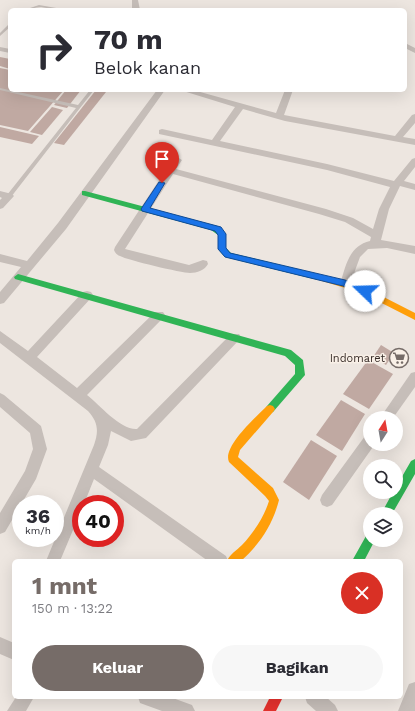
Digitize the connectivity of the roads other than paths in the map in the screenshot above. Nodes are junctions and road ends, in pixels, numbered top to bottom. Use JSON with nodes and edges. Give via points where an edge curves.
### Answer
{"nodes":[{"id":1,"x":32,"y":8,"type":"edge"},
{"id":2,"x":50,"y":8,"type":"edge"},
{"id":3,"x":8,"y":27,"type":"edge"},
{"id":4,"x":0,"y":35,"type":"edge"},
{"id":5,"x":13,"y":92,"type":"edge"},
{"id":6,"x":90,"y":92,"type":"edge"},
{"id":7,"x":160,"y":92,"type":"edge"},
{"id":8,"x":191,"y":92,"type":"edge"},
{"id":9,"x":288,"y":92,"type":"edge"},
{"id":10,"x":240,"y":105,"type":"junction"},
{"id":11,"x":79,"y":107,"type":"junction"},
{"id":12,"x":279,"y":116,"type":"junction"},
{"id":13,"x":415,"y":117,"type":"edge"},
{"id":14,"x":162,"y":132,"type":"dead end"},
{"id":15,"x":397,"y":139,"type":"junction"},
{"id":16,"x":415,"y":142,"type":"edge"},
{"id":17,"x":214,"y":143,"type":"junction"},
{"id":18,"x":177,"y":160,"type":"dead end"},
{"id":19,"x":414,"y":165,"type":"edge"},
{"id":20,"x":170,"y":170,"type":"junction"},
{"id":21,"x":397,"y":183,"type":"junction"},
{"id":22,"x":415,"y":187,"type":"edge"},
{"id":23,"x":85,"y":193,"type":"junction"},
{"id":24,"x":4,"y":195,"type":"edge"},
{"id":25,"x":0,"y":206,"type":"edge"},
{"id":26,"x":145,"y":209,"type":"junction"},
{"id":27,"x":376,"y":240,"type":"junction"},
{"id":28,"x":415,"y":250,"type":"edge"},
{"id":29,"x":0,"y":258,"type":"edge"},
{"id":30,"x":203,"y":264,"type":"dead end"},
{"id":31,"x":29,"y":265,"type":"junction"},
{"id":32,"x":18,"y":277,"type":"junction"},
{"id":33,"x":345,"y":284,"type":"junction"},
{"id":34,"x":87,"y":296,"type":"junction"},
{"id":35,"x":0,"y":300,"type":"edge"},
{"id":36,"x":158,"y":315,"type":"junction"},
{"id":37,"x":415,"y":317,"type":"edge"},
{"id":38,"x":0,"y":336,"type":"edge"},
{"id":39,"x":235,"y":337,"type":"junction"},
{"id":40,"x":29,"y":358,"type":"junction"},
{"id":41,"x":415,"y":377,"type":"edge"},
{"id":42,"x":78,"y":395,"type":"junction"},
{"id":43,"x":0,"y":399,"type":"edge"},
{"id":44,"x":391,"y":411,"type":"edge"},
{"id":45,"x":103,"y":417,"type":"junction"},
{"id":46,"x":363,"y":450,"type":"edge"},
{"id":47,"x":91,"y":469,"type":"junction"},
{"id":48,"x":414,"y":470,"type":"edge"},
{"id":49,"x":327,"y":500,"type":"dead end"},
{"id":50,"x":390,"y":507,"type":"edge"},
{"id":51,"x":0,"y":527,"type":"edge"},
{"id":52,"x":366,"y":547,"type":"edge"},
{"id":53,"x":54,"y":559,"type":"edge"},
{"id":54,"x":218,"y":559,"type":"edge"},
{"id":55,"x":235,"y":559,"type":"edge"},
{"id":56,"x":359,"y":559,"type":"edge"},
{"id":57,"x":0,"y":645,"type":"edge"},
{"id":58,"x":12,"y":651,"type":"edge"},
{"id":59,"x":415,"y":690,"type":"edge"},
{"id":60,"x":25,"y":699,"type":"edge"},
{"id":61,"x":152,"y":699,"type":"edge"},
{"id":62,"x":276,"y":699,"type":"edge"},
{"id":63,"x":315,"y":699,"type":"edge"},
{"id":64,"x":16,"y":711,"type":"edge"},
{"id":65,"x":186,"y":711,"type":"edge"},
{"id":66,"x":269,"y":711,"type":"edge"},
{"id":67,"x":329,"y":711,"type":"edge"},
{"id":68,"x":407,"y":711,"type":"edge"}],
"edges":[{"from":1,"to":2,"type":"lane"},
{"from":3,"to":4,"type":"lane"},
{"from":5,"to":11,"type":"lane"},
{"from":6,"to":11,"type":"lane"},
{"from":7,"to":23,"type":"street"},
{"from":8,"to":10,"type":"street"},
{"from":9,"to":12,"type":"street"},
{"from":10,"to":12,"type":"street"},
{"from":10,"to":17,"type":"street"},
{"from":11,"to":24,"type":"lane"},
{"from":12,"to":15,"type":"street"},
{"from":13,"to":15,"type":"street"},
{"from":14,"to":17,"type":"street"},
{"from":15,"to":16,"type":"street"},
{"from":17,"to":21,"type":"street"},
{"from":18,"to":20,"type":"street"},
{"from":19,"to":21,"type":"street"},
{"from":20,"to":26,"type":"street"},
{"from":20,"to":27,"type":"street","via":[[349,220]]},
{"from":21,"to":22,"type":"street"},
{"from":21,"to":27,"type":"street","via":[[385,204]]},
{"from":23,"to":26,"type":"main road"},
{"from":23,"to":31,"type":"street","via":[[56,234]]},
{"from":24,"to":25,"type":"street"},
{"from":26,"to":30,"type":"street","via":[[120,247],[121,253],[190,269]]},
{"from":26,"to":33,"type":"main road","via":[[218,229],[222,234],[222,249],[228,255]]},
{"from":27,"to":28,"type":"street"},
{"from":27,"to":33,"type":"street","via":[[358,251]]},
{"from":29,"to":31,"type":"street"},
{"from":31,"to":32,"type":"street"},
{"from":32,"to":34,"type":"main road"},
{"from":32,"to":35,"type":"street"},
{"from":33,"to":37,"type":"main road","via":[[365,291]]},
{"from":34,"to":36,"type":"main road"},
{"from":34,"to":40,"type":"street"},
{"from":36,"to":39,"type":"main road"},
{"from":36,"to":42,"type":"street"},
{"from":38,"to":40,"type":"street"},
{"from":39,"to":45,"type":"street","via":[[141,434],[130,435]]},
{"from":39,"to":55,"type":"main road","via":[[289,353],[301,363],[302,371],[294,384],[235,448],[233,459],[269,492],[274,503],[269,516]]},
{"from":40,"to":42,"type":"street"},
{"from":41,"to":44,"type":"street"},
{"from":42,"to":45,"type":"street"},
{"from":43,"to":51,"type":"street","via":[[36,430],[40,449],[31,474]]},
{"from":45,"to":47,"type":"street","via":[[106,428],[104,437]]},
{"from":46,"to":49,"type":"street"},
{"from":47,"to":53,"type":"street"},
{"from":47,"to":54,"type":"street"},
{"from":48,"to":50,"type":"main road"},
{"from":52,"to":56,"type":"main road"},
{"from":57,"to":58,"type":"street"},
{"from":59,"to":68,"type":"street"},
{"from":60,"to":64,"type":"street"},
{"from":61,"to":65,"type":"street"},
{"from":62,"to":66,"type":"main road"},
{"from":63,"to":67,"type":"street"}]}
